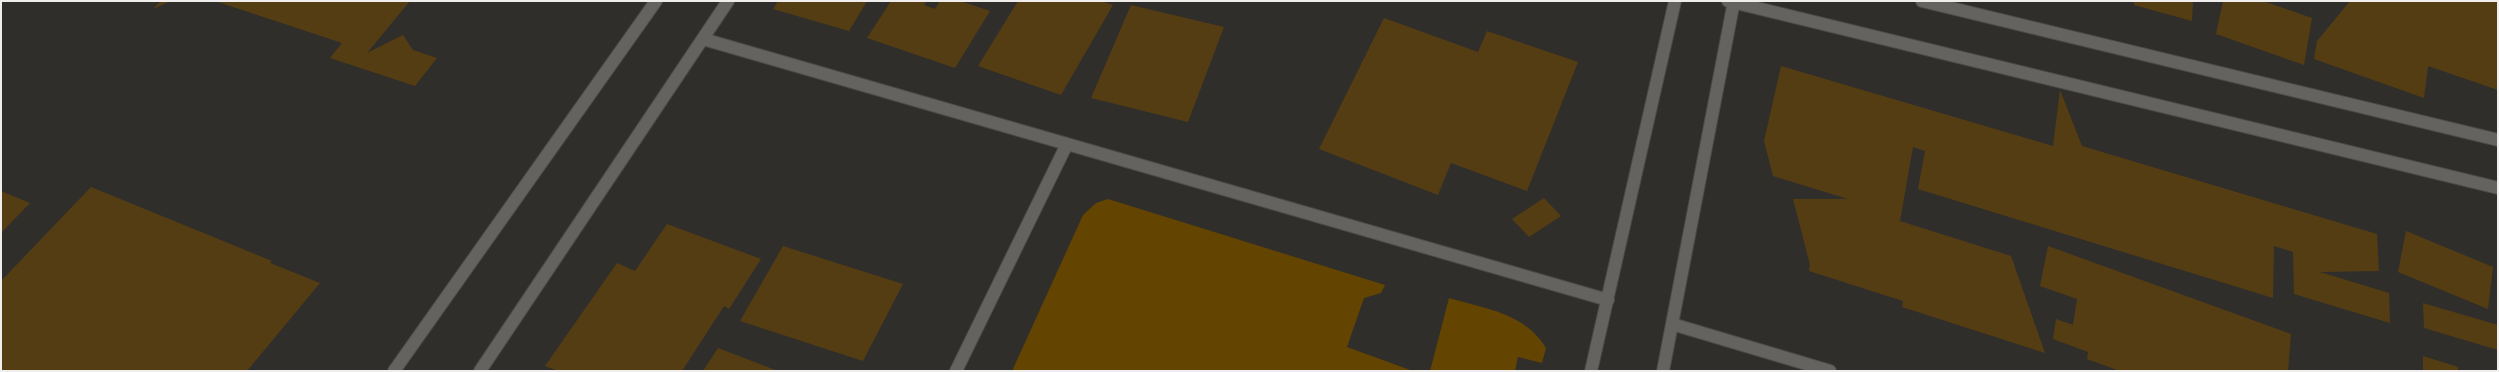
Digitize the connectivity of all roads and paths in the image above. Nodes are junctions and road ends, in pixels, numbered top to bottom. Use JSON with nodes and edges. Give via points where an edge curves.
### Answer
{"nodes":[{"id":1,"x":656,"y":1,"type":"edge"},
{"id":2,"x":728,"y":1,"type":"edge"},
{"id":3,"x":1675,"y":1,"type":"edge"},
{"id":4,"x":1922,"y":1,"type":"edge"},
{"id":5,"x":1732,"y":2,"type":"edge"},
{"id":6,"x":703,"y":39,"type":"junction"},
{"id":7,"x":2498,"y":140,"type":"edge"},
{"id":8,"x":1067,"y":144,"type":"junction"},
{"id":9,"x":2498,"y":188,"type":"edge"},
{"id":10,"x":1608,"y":300,"type":"junction"},
{"id":11,"x":1672,"y":324,"type":"junction"},
{"id":12,"x":394,"y":371,"type":"edge"},
{"id":13,"x":480,"y":371,"type":"edge"},
{"id":14,"x":956,"y":371,"type":"edge"},
{"id":15,"x":1592,"y":371,"type":"edge"},
{"id":16,"x":1663,"y":371,"type":"edge"},
{"id":17,"x":1830,"y":371,"type":"edge"}],
"edges":[{"from":1,"to":12,"type":"street"},
{"from":2,"to":6,"type":"street"},
{"from":3,"to":10,"type":"street"},
{"from":4,"to":7,"type":"street"},
{"from":5,"to":9,"type":"street"},
{"from":5,"to":11,"type":"street"},
{"from":6,"to":8,"type":"street"},
{"from":6,"to":13,"type":"street"},
{"from":8,"to":10,"type":"street"},
{"from":8,"to":14,"type":"street"},
{"from":10,"to":15,"type":"street"},
{"from":11,"to":16,"type":"street"},
{"from":11,"to":17,"type":"street"}]}
